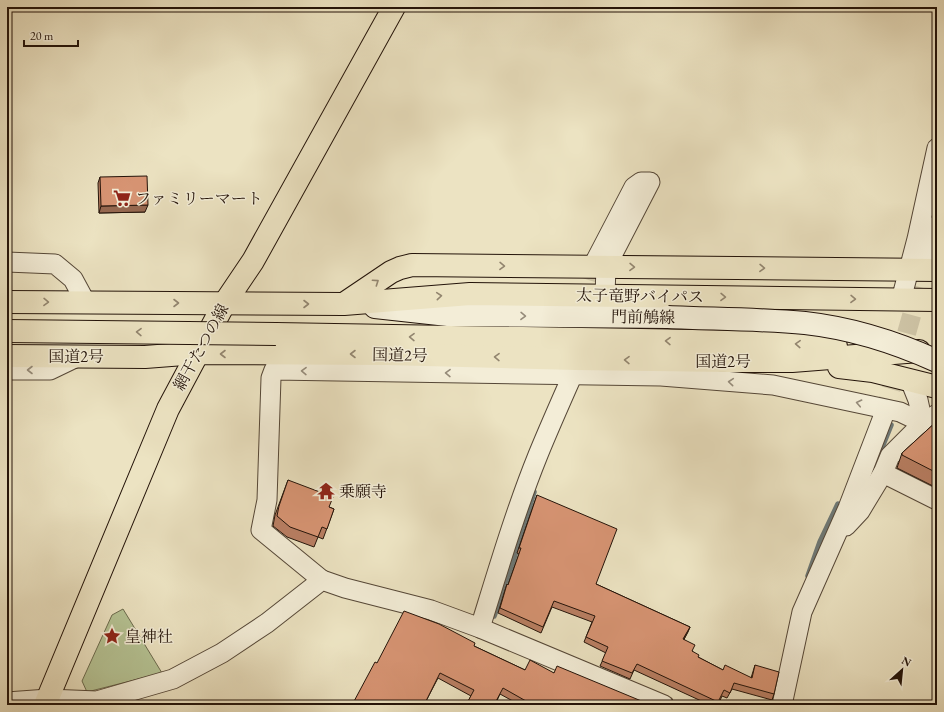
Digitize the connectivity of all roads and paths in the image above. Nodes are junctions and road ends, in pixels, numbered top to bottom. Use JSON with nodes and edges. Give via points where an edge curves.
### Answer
{"nodes":[{"id":1,"x":394,"y":7,"type":"edge"},
{"id":2,"x":937,"y":148,"type":"edge"},
{"id":3,"x":937,"y":224,"type":"edge"},
{"id":4,"x":7,"y":262,"type":"edge"},
{"id":5,"x":601,"y":263,"type":"junction"},
{"id":6,"x":933,"y":264,"type":"edge"},
{"id":7,"x":909,"y":270,"type":"junction"},
{"id":8,"x":605,"y":296,"type":"junction"},
{"id":9,"x":901,"y":300,"type":"junction"},
{"id":10,"x":937,"y":300,"type":"edge"},
{"id":11,"x":7,"y":302,"type":"edge"},
{"id":12,"x":86,"y":303,"type":"junction"},
{"id":13,"x":224,"y":304,"type":"junction"},
{"id":14,"x":344,"y":304,"type":"junction"},
{"id":15,"x":7,"y":331,"type":"edge"},
{"id":16,"x":198,"y":353,"type":"junction"},
{"id":17,"x":936,"y":354,"type":"edge"},
{"id":18,"x":7,"y":356,"type":"edge"},
{"id":19,"x":78,"y":356,"type":"junction"},
{"id":20,"x":792,"y":361,"type":"junction"},
{"id":21,"x":392,"y":363,"type":"junction"},
{"id":22,"x":658,"y":368,"type":"junction"},
{"id":23,"x":7,"y":370,"type":"edge"},
{"id":24,"x":568,"y":372,"type":"junction"},
{"id":25,"x":910,"y":380,"type":"junction"},
{"id":26,"x":937,"y":387,"type":"edge"},
{"id":27,"x":883,"y":417,"type":"tunnel mouth"},
{"id":28,"x":930,"y":418,"type":"edge"},
{"id":29,"x":883,"y":473,"type":"junction"},
{"id":30,"x":937,"y":500,"type":"edge"},
{"id":31,"x":834,"y":538,"type":"junction"},
{"id":32,"x":322,"y":580,"type":"junction"},
{"id":33,"x":480,"y":628,"type":"junction"},
{"id":34,"x":7,"y":702,"type":"edge"},
{"id":35,"x":46,"y":702,"type":"edge"},
{"id":36,"x":664,"y":705,"type":"edge"},
{"id":37,"x":782,"y":705,"type":"edge"}],
"edges":[{"from":1,"to":13,"type":"main road","name":"網干たつの線","via":[[257,254]]},
{"from":2,"to":7,"type":"street"},
{"from":3,"to":6,"type":"street"},
{"from":4,"to":12,"type":"street","via":[[55,264],[73,279]]},
{"from":5,"to":7,"type":"main road","one_way":true},
{"from":5,"to":8,"type":"street"},
{"from":14,"to":5,"type":"main road","one_way":true,"via":[[391,272],[412,265]]},
{"from":6,"to":7,"type":"main road"},
{"from":7,"to":9,"type":"street"},
{"from":8,"to":9,"type":"main road","name":"太子竜野バイパス","one_way":true},
{"from":14,"to":8,"type":"main road","name":"太子竜野バイパス","one_way":true,"via":[[470,294]]},
{"from":9,"to":10,"type":"main road","name":"太子竜野バイパス"},
{"from":11,"to":12,"type":"main road","one_way":true},
{"from":12,"to":13,"type":"main road","one_way":true},
{"from":13,"to":14,"type":"main road","one_way":true},
{"from":13,"to":16,"type":"main road","name":"網干たつの線"},
{"from":14,"to":17,"type":"main road","name":"門前鵤線","one_way":true,"bridge":true,"via":[[448,315],[668,317],[806,324],[836,328]]},
{"from":17,"to":15,"type":"main road","one_way":true,"bridge":true,"via":[[758,342]]},
{"from":16,"to":19,"type":"main road","name":"国道2号","via":[[145,357]]},
{"from":21,"to":16,"type":"main road","name":"国道2号","one_way":true},
{"from":16,"to":35,"type":"main road","name":"網干たつの線","via":[[168,409]]},
{"from":17,"to":20,"type":"main road"},
{"from":18,"to":19,"type":"main road","name":"国道2号"},
{"from":19,"to":23,"type":"street","one_way":true,"via":[[50,370]]},
{"from":20,"to":22,"type":"main road","name":"国道2号"},
{"from":20,"to":25,"type":"main road","via":[[873,371]]},
{"from":24,"to":21,"type":"main road","name":"国道2号","one_way":true},
{"from":21,"to":32,"type":"street","one_way":true,"via":[[274,370],[271,378],[267,500],[261,530]]},
{"from":22,"to":24,"type":"main road","name":"国道2号","one_way":true},
{"from":28,"to":22,"type":"street","one_way":true,"via":[[773,385]]},
{"from":24,"to":33,"type":"street","via":[[514,520]]},
{"from":25,"to":26,"type":"main road"},
{"from":25,"to":28,"type":"street","via":[[918,400]]},
{"from":27,"to":31,"type":"street"},
{"from":28,"to":29,"type":"street","via":[[890,456]]},
{"from":29,"to":30,"type":"street"},
{"from":29,"to":31,"type":"street","via":[[860,511]]},
{"from":31,"to":37,"type":"street","via":[[802,612]]},
{"from":32,"to":33,"type":"street","via":[[431,610]]},
{"from":32,"to":35,"type":"street","via":[[267,623],[222,653],[173,679],[97,701]]},
{"from":33,"to":36,"type":"street"},
{"from":34,"to":35,"type":"street"}]}
